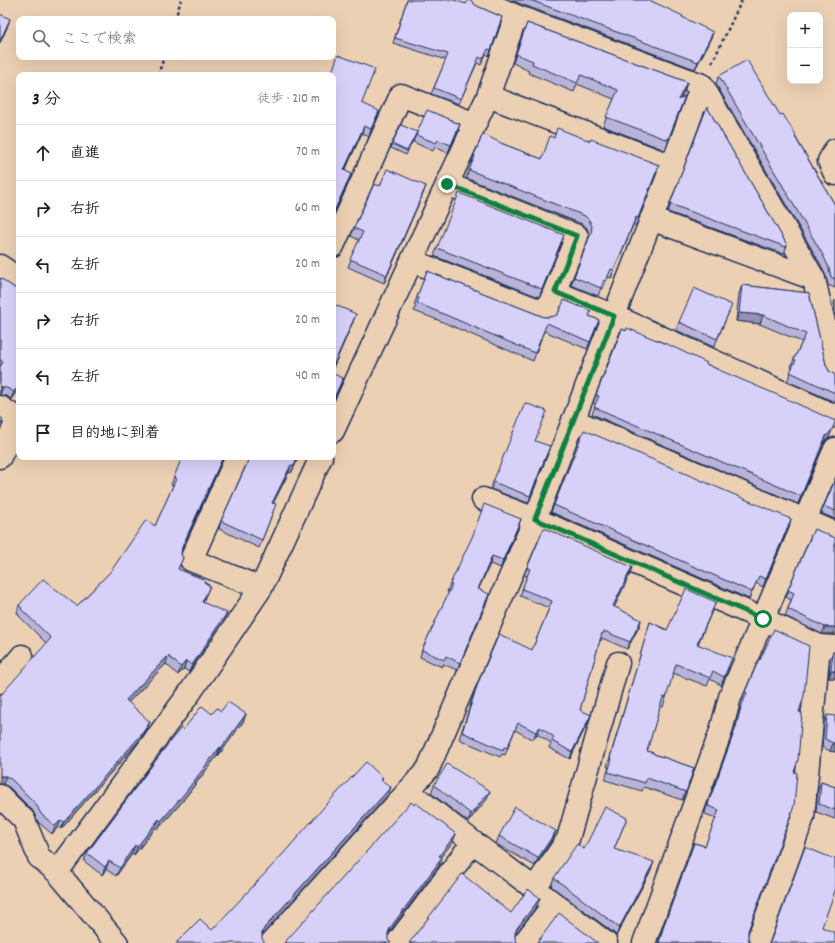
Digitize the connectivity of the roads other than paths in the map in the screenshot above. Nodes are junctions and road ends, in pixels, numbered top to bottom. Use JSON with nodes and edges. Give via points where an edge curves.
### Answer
{"nodes":[{"id":1,"x":480,"y":0,"type":"edge"},
{"id":2,"x":516,"y":16,"type":"junction"},
{"id":3,"x":702,"y":85,"type":"junction"},
{"id":4,"x":488,"y":96,"type":"junction"},
{"id":5,"x":475,"y":124,"type":"junction"},
{"id":6,"x":835,"y":150,"type":"edge"},
{"id":7,"x":672,"y":166,"type":"junction"},
{"id":8,"x":835,"y":174,"type":"edge"},
{"id":9,"x":447,"y":184,"type":"junction"},
{"id":10,"x":651,"y":219,"type":"junction"},
{"id":11,"x":336,"y":239,"type":"edge"},
{"id":12,"x":412,"y":261,"type":"junction"},
{"id":13,"x":0,"y":266,"type":"edge"},
{"id":14,"x":16,"y":277,"type":"edge"},
{"id":15,"x":814,"y":279,"type":"junction"},
{"id":16,"x":555,"y":292,"type":"junction"},
{"id":17,"x":614,"y":316,"type":"junction"},
{"id":18,"x":835,"y":371,"type":"edge"},
{"id":19,"x":0,"y":407,"type":"edge"},
{"id":20,"x":835,"y":416,"type":"edge"},
{"id":21,"x":16,"y":417,"type":"edge"},
{"id":22,"x":573,"y":420,"type":"junction"},
{"id":23,"x":16,"y":422,"type":"edge"},
{"id":24,"x":336,"y":425,"type":"edge"},
{"id":25,"x":835,"y":449,"type":"edge"},
{"id":26,"x":0,"y":456,"type":"edge"},
{"id":27,"x":236,"y":460,"type":"edge"},
{"id":28,"x":320,"y":460,"type":"edge"},
{"id":29,"x":483,"y":499,"type":"dead end"},
{"id":30,"x":535,"y":519,"type":"junction"},
{"id":31,"x":805,"y":520,"type":"junction"},
{"id":32,"x":835,"y":533,"type":"edge"},
{"id":33,"x":261,"y":588,"type":"junction"},
{"id":34,"x":763,"y":619,"type":"junction"},
{"id":35,"x":827,"y":646,"type":"edge"},
{"id":36,"x":22,"y":656,"type":"dead end"},
{"id":37,"x":618,"y":663,"type":"dead end"},
{"id":38,"x":0,"y":682,"type":"edge"},
{"id":39,"x":408,"y":791,"type":"junction"},
{"id":40,"x":0,"y":796,"type":"edge"},
{"id":41,"x":473,"y":842,"type":"junction"},
{"id":42,"x":57,"y":872,"type":"junction"},
{"id":43,"x":534,"y":889,"type":"junction"},
{"id":44,"x":554,"y":904,"type":"junction"},
{"id":45,"x":117,"y":943,"type":"edge"},
{"id":46,"x":271,"y":943,"type":"edge"},
{"id":47,"x":397,"y":943,"type":"edge"},
{"id":48,"x":524,"y":943,"type":"edge"},
{"id":49,"x":606,"y":943,"type":"edge"},
{"id":50,"x":644,"y":943,"type":"edge"},
{"id":51,"x":757,"y":943,"type":"edge"}],
"edges":[{"from":1,"to":2,"type":"street"},
{"from":2,"to":3,"type":"street"},
{"from":2,"to":4,"type":"street"},
{"from":3,"to":7,"type":"street"},
{"from":3,"to":15,"type":"street"},
{"from":4,"to":5,"type":"street"},
{"from":4,"to":7,"type":"street"},
{"from":5,"to":9,"type":"street"},
{"from":5,"to":11,"type":"street","via":[[401,95]]},
{"from":6,"to":8,"type":"street","via":[[828,161]]},
{"from":7,"to":10,"type":"street"},
{"from":9,"to":12,"type":"street"},
{"from":9,"to":16,"type":"street","via":[[577,236]]},
{"from":10,"to":15,"type":"street"},
{"from":10,"to":17,"type":"street"},
{"from":12,"to":16,"type":"street","via":[[546,313]]},
{"from":12,"to":24,"type":"street"},
{"from":13,"to":14,"type":"street"},
{"from":15,"to":18,"type":"street"},
{"from":16,"to":17,"type":"street"},
{"from":17,"to":20,"type":"street"},
{"from":17,"to":22,"type":"street"},
{"from":19,"to":21,"type":"street"},
{"from":22,"to":30,"type":"street"},
{"from":22,"to":31,"type":"street"},
{"from":23,"to":26,"type":"street"},
{"from":25,"to":31,"type":"street"},
{"from":27,"to":33,"type":"street","via":[[191,560]]},
{"from":28,"to":33,"type":"street"},
{"from":29,"to":30,"type":"street"},
{"from":30,"to":34,"type":"street"},
{"from":30,"to":39,"type":"street","via":[[428,769]]},
{"from":31,"to":32,"type":"street"},
{"from":31,"to":34,"type":"street"},
{"from":33,"to":42,"type":"street","via":[[189,694]]},
{"from":34,"to":35,"type":"street"},
{"from":34,"to":50,"type":"street","via":[[730,697],[721,731]]},
{"from":35,"to":51,"type":"street","via":[[803,817]]},
{"from":36,"to":38,"type":"street"},
{"from":37,"to":43,"type":"street","via":[[568,839]]},
{"from":39,"to":41,"type":"street"},
{"from":39,"to":46,"type":"street"},
{"from":40,"to":42,"type":"street","via":[[24,820],[39,857]]},
{"from":41,"to":43,"type":"street"},
{"from":41,"to":47,"type":"street"},
{"from":42,"to":45,"type":"street"},
{"from":43,"to":44,"type":"street"},
{"from":44,"to":48,"type":"street"},
{"from":44,"to":49,"type":"street"}]}
